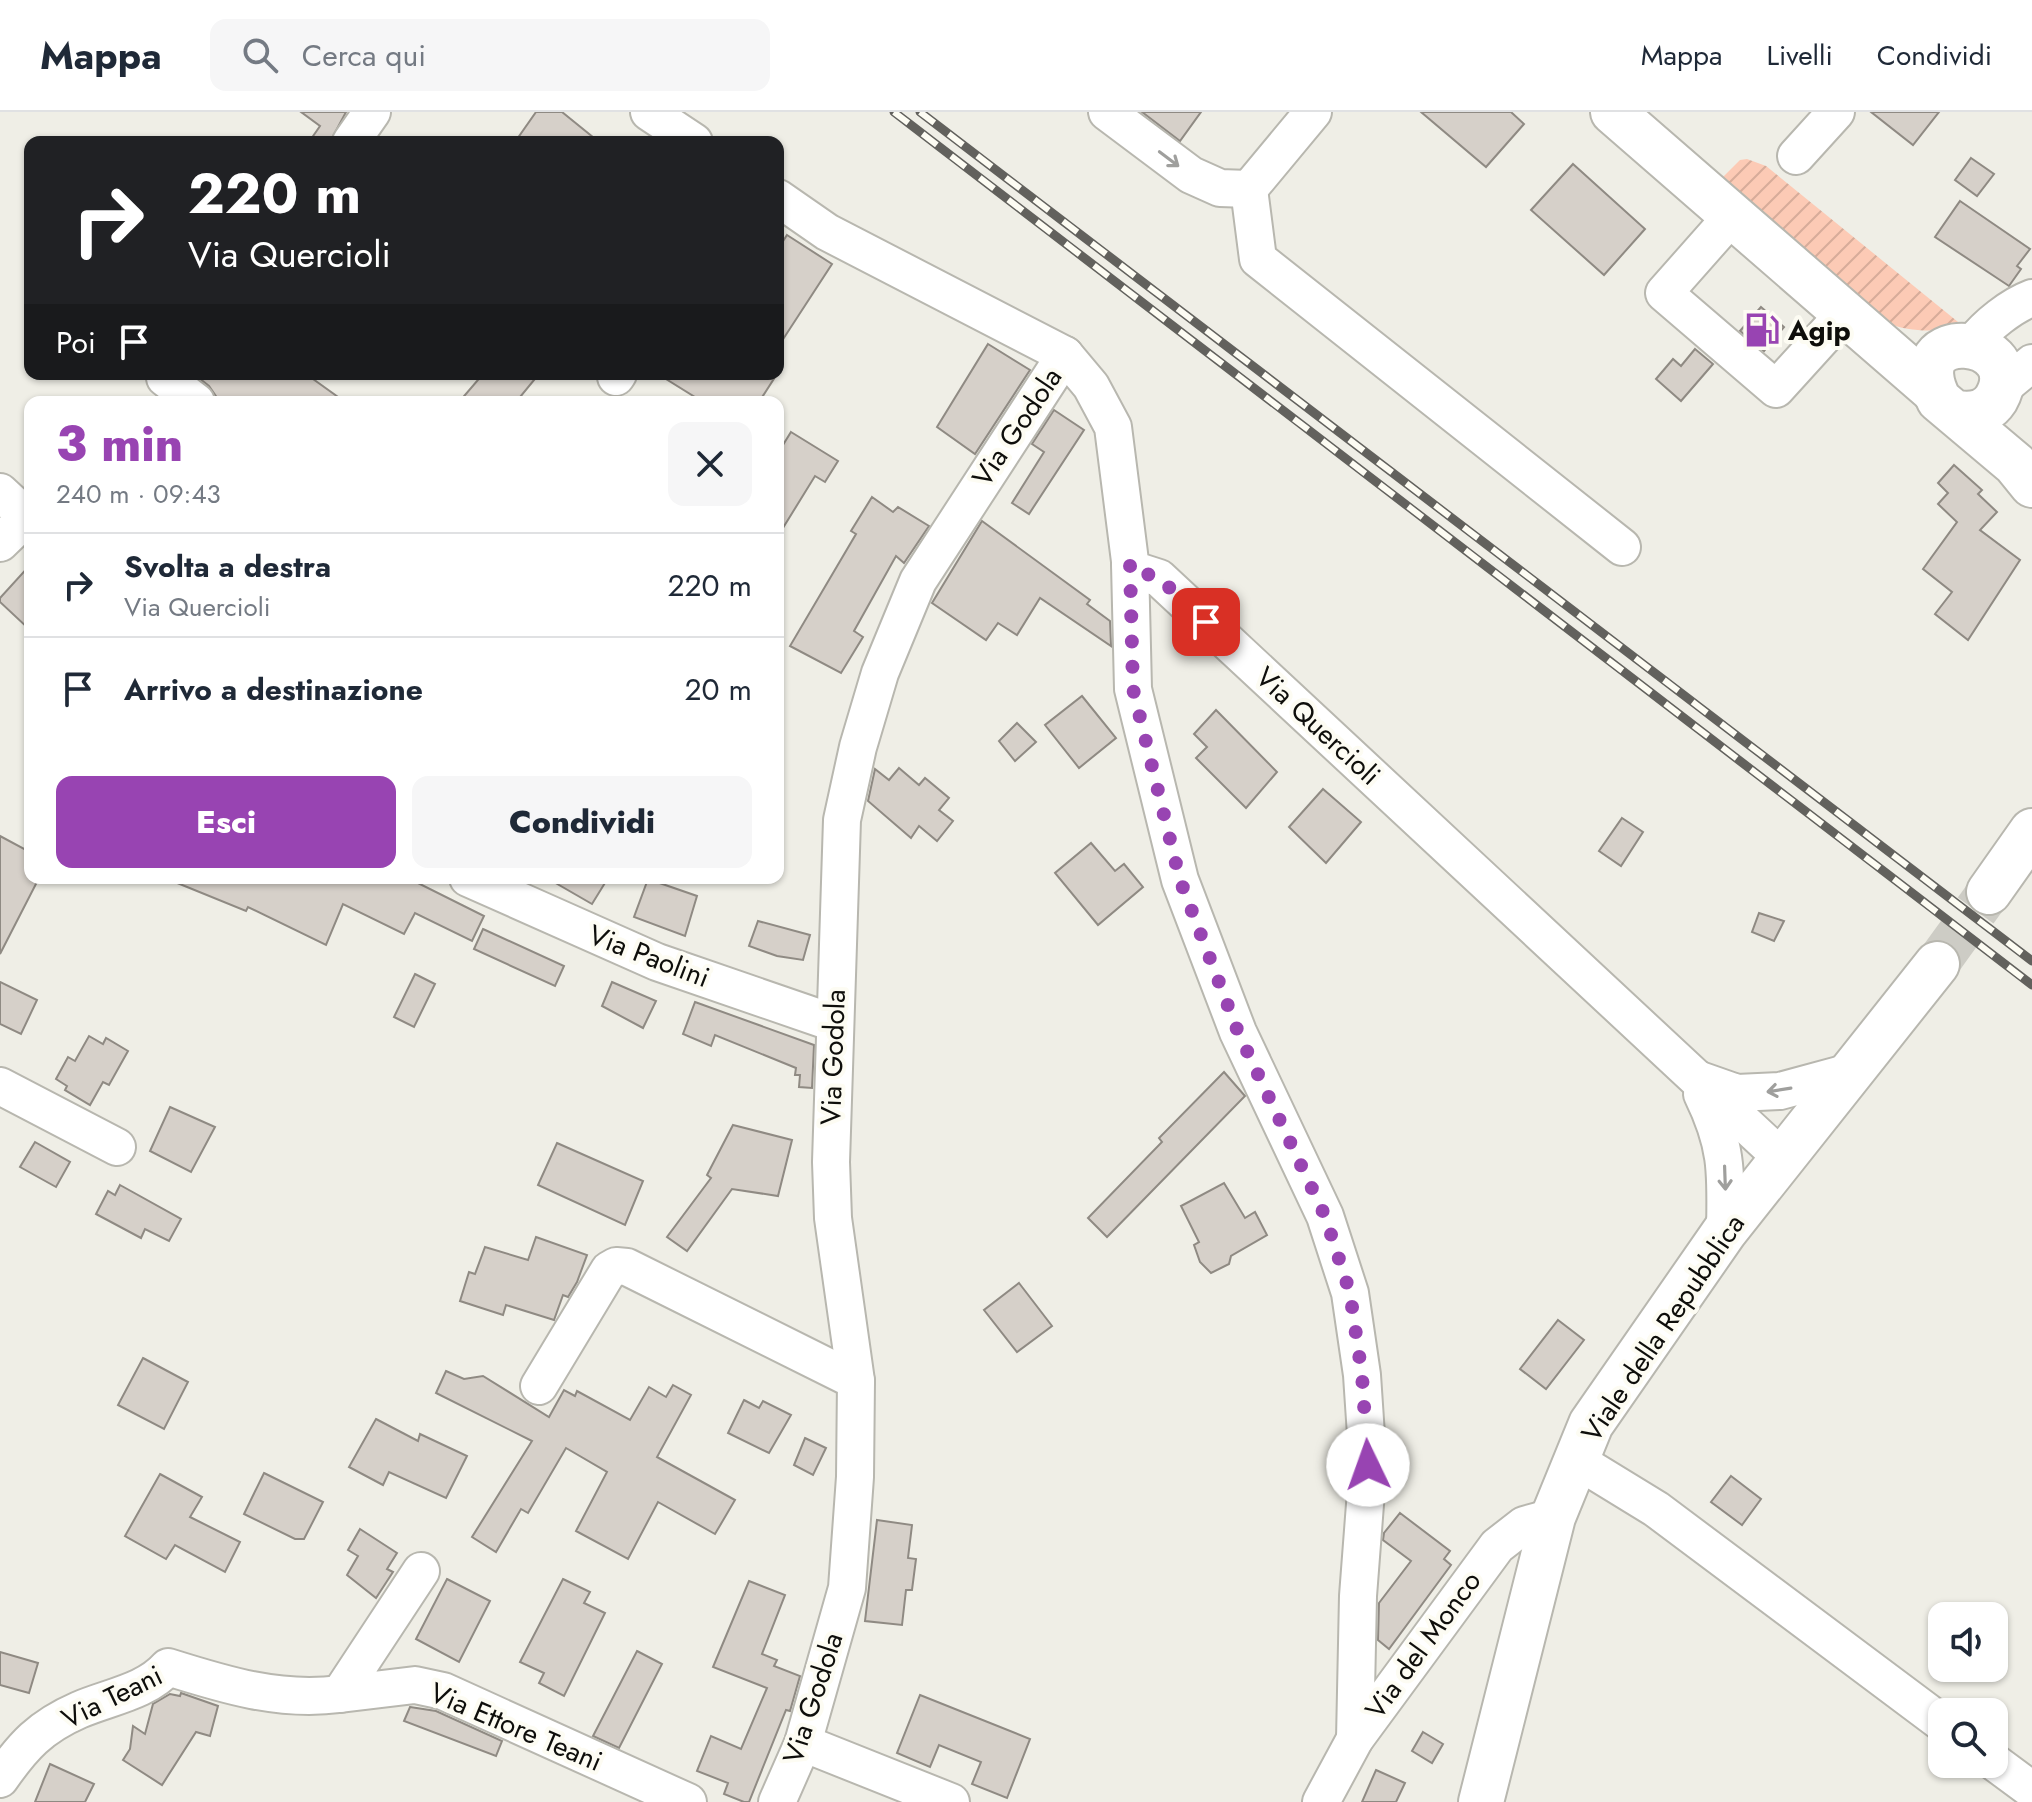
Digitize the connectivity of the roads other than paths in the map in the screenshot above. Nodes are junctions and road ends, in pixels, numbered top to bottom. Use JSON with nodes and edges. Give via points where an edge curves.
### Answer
{"nodes":[{"id":1,"x":372,"y":112,"type":"edge"},
{"id":2,"x":649,"y":112,"type":"edge"},
{"id":3,"x":1107,"y":112,"type":"edge"},
{"id":4,"x":1313,"y":112,"type":"edge"},
{"id":5,"x":1613,"y":112,"type":"edge"},
{"id":6,"x":1836,"y":112,"type":"edge"},
{"id":7,"x":355,"y":136,"type":"edge"},
{"id":8,"x":685,"y":136,"type":"edge"},
{"id":9,"x":1796,"y":156,"type":"dead end"},
{"id":10,"x":1249,"y":189,"type":"junction"},
{"id":11,"x":784,"y":202,"type":"edge"},
{"id":12,"x":1733,"y":215,"type":"junction"},
{"id":13,"x":2032,"y":298,"type":"edge"},
{"id":14,"x":1858,"y":325,"type":"junction"},
{"id":15,"x":1065,"y":355,"type":"junction"},
{"id":16,"x":1951,"y":375,"type":"junction"},
{"id":17,"x":2019,"y":375,"type":"edge"},
{"id":18,"x":159,"y":385,"type":"edge"},
{"id":19,"x":183,"y":396,"type":"edge"},
{"id":20,"x":2024,"y":475,"type":"edge"},
{"id":21,"x":0,"y":492,"type":"edge"},
{"id":22,"x":24,"y":512,"type":"edge"},
{"id":23,"x":24,"y":521,"type":"edge"},
{"id":24,"x":0,"y":543,"type":"edge"},
{"id":25,"x":1622,"y":547,"type":"dead end"},
{"id":26,"x":1130,"y":564,"type":"junction"},
{"id":27,"x":2032,"y":831,"type":"edge"},
{"id":28,"x":482,"y":884,"type":"edge"},
{"id":29,"x":1989,"y":892,"type":"tunnel mouth"},
{"id":30,"x":1937,"y":964,"type":"tunnel mouth"},
{"id":31,"x":834,"y":1023,"type":"junction"},
{"id":32,"x":1854,"y":1071,"type":"junction"},
{"id":33,"x":1694,"y":1078,"type":"junction"},
{"id":34,"x":0,"y":1086,"type":"edge"},
{"id":35,"x":117,"y":1147,"type":"dead end"},
{"id":36,"x":1783,"y":1159,"type":"junction"},
{"id":37,"x":1725,"y":1231,"type":"junction"},
{"id":38,"x":856,"y":1381,"type":"junction"},
{"id":39,"x":539,"y":1386,"type":"dead end"},
{"id":40,"x":1576,"y":1460,"type":"junction"},
{"id":41,"x":1553,"y":1517,"type":"junction"},
{"id":42,"x":421,"y":1571,"type":"dead end"},
{"id":43,"x":340,"y":1694,"type":"junction"},
{"id":44,"x":1928,"y":1713,"type":"edge"},
{"id":45,"x":1355,"y":1739,"type":"junction"},
{"id":46,"x":803,"y":1743,"type":"junction"},
{"id":47,"x":2008,"y":1772,"type":"edge"},
{"id":48,"x":0,"y":1779,"type":"edge"},
{"id":49,"x":2032,"y":1790,"type":"edge"},
{"id":50,"x":688,"y":1802,"type":"edge"},
{"id":51,"x":777,"y":1802,"type":"edge"},
{"id":52,"x":951,"y":1802,"type":"edge"},
{"id":53,"x":1321,"y":1802,"type":"edge"},
{"id":54,"x":1481,"y":1802,"type":"edge"}],
"edges":[{"from":1,"to":7,"type":"street"},
{"from":2,"to":8,"type":"street"},
{"from":3,"to":10,"type":"street","one_way":true,"via":[[1191,175],[1220,188]]},
{"from":4,"to":10,"type":"street"},
{"from":5,"to":12,"type":"main road"},
{"from":6,"to":9,"type":"street"},
{"from":10,"to":25,"type":"street","via":[[1258,259]]},
{"from":11,"to":15,"type":"street","via":[[827,232]]},
{"from":12,"to":14,"type":"main road"},
{"from":12,"to":14,"type":"street","via":[[1664,293],[1776,389]]},
{"from":13,"to":16,"type":"street","via":[[1982,332]]},
{"from":14,"to":16,"type":"main road"},
{"from":15,"to":26,"type":"street","via":[[1091,386],[1113,427]]},
{"from":15,"to":31,"type":"street","name":"Via Godola","via":[[918,581],[880,673],[842,820]]},
{"from":16,"to":17,"type":"main road","via":[[1994,355],[2003,376]]},
{"from":16,"to":17,"type":"main road","via":[[1980,412]]},
{"from":16,"to":20,"type":"main road"},
{"from":17,"to":20,"type":"main road","via":[[2003,431]]},
{"from":18,"to":19,"type":"street"},
{"from":21,"to":22,"type":"street"},
{"from":23,"to":24,"type":"street"},
{"from":26,"to":33,"type":"street","name":"Via Quercioli","via":[[1131,569],[1159,578]]},
{"from":26,"to":45,"type":"street","via":[[1133,689],[1180,880],[1238,1032],[1325,1216],[1350,1293],[1368,1465]]},
{"from":27,"to":29,"type":"main road"},
{"from":28,"to":31,"type":"street","name":"Via Paolini","via":[[657,962]]},
{"from":30,"to":32,"type":"main road","name":"Viale della Repubblica"},
{"from":31,"to":38,"type":"street","name":"Via Godola","via":[[833,1218]]},
{"from":32,"to":33,"type":"street","one_way":true,"via":[[1780,1091],[1751,1093]]},
{"from":32,"to":36,"type":"main road","name":"Viale della Repubblica"},
{"from":33,"to":36,"type":"street","name":"Via Quercioli"},
{"from":33,"to":37,"type":"street","name":"Via Quercioli","one_way":true,"via":[[1721,1131]]},
{"from":34,"to":35,"type":"street"},
{"from":36,"to":37,"type":"main road","name":"Viale della Repubblica"},
{"from":37,"to":40,"type":"main road","name":"Viale della Repubblica","via":[[1591,1424]]},
{"from":38,"to":39,"type":"street","via":[[616,1266]]},
{"from":38,"to":46,"type":"street","name":"Via Godola","via":[[847,1588]]},
{"from":40,"to":41,"type":"main road","name":"Viale della Repubblica"},
{"from":40,"to":44,"type":"street","via":[[1656,1509]]},
{"from":41,"to":45,"type":"street","name":"Via del Monco","via":[[1524,1525],[1497,1546]]},
{"from":41,"to":54,"type":"main road","name":"Viale della Repubblica"},
{"from":42,"to":43,"type":"street"},
{"from":43,"to":48,"type":"street","name":"Via Teani","via":[[291,1696],[239,1689],[168,1667],[156,1681],[76,1711],[23,1744]]},
{"from":43,"to":50,"type":"street","name":"Via Ettore Teani","via":[[415,1685],[443,1691]]},
{"from":45,"to":53,"type":"street","name":"Via del Monco"},
{"from":46,"to":51,"type":"street","name":"Via Godola"},
{"from":46,"to":52,"type":"street"},
{"from":47,"to":49,"type":"street"}]}
